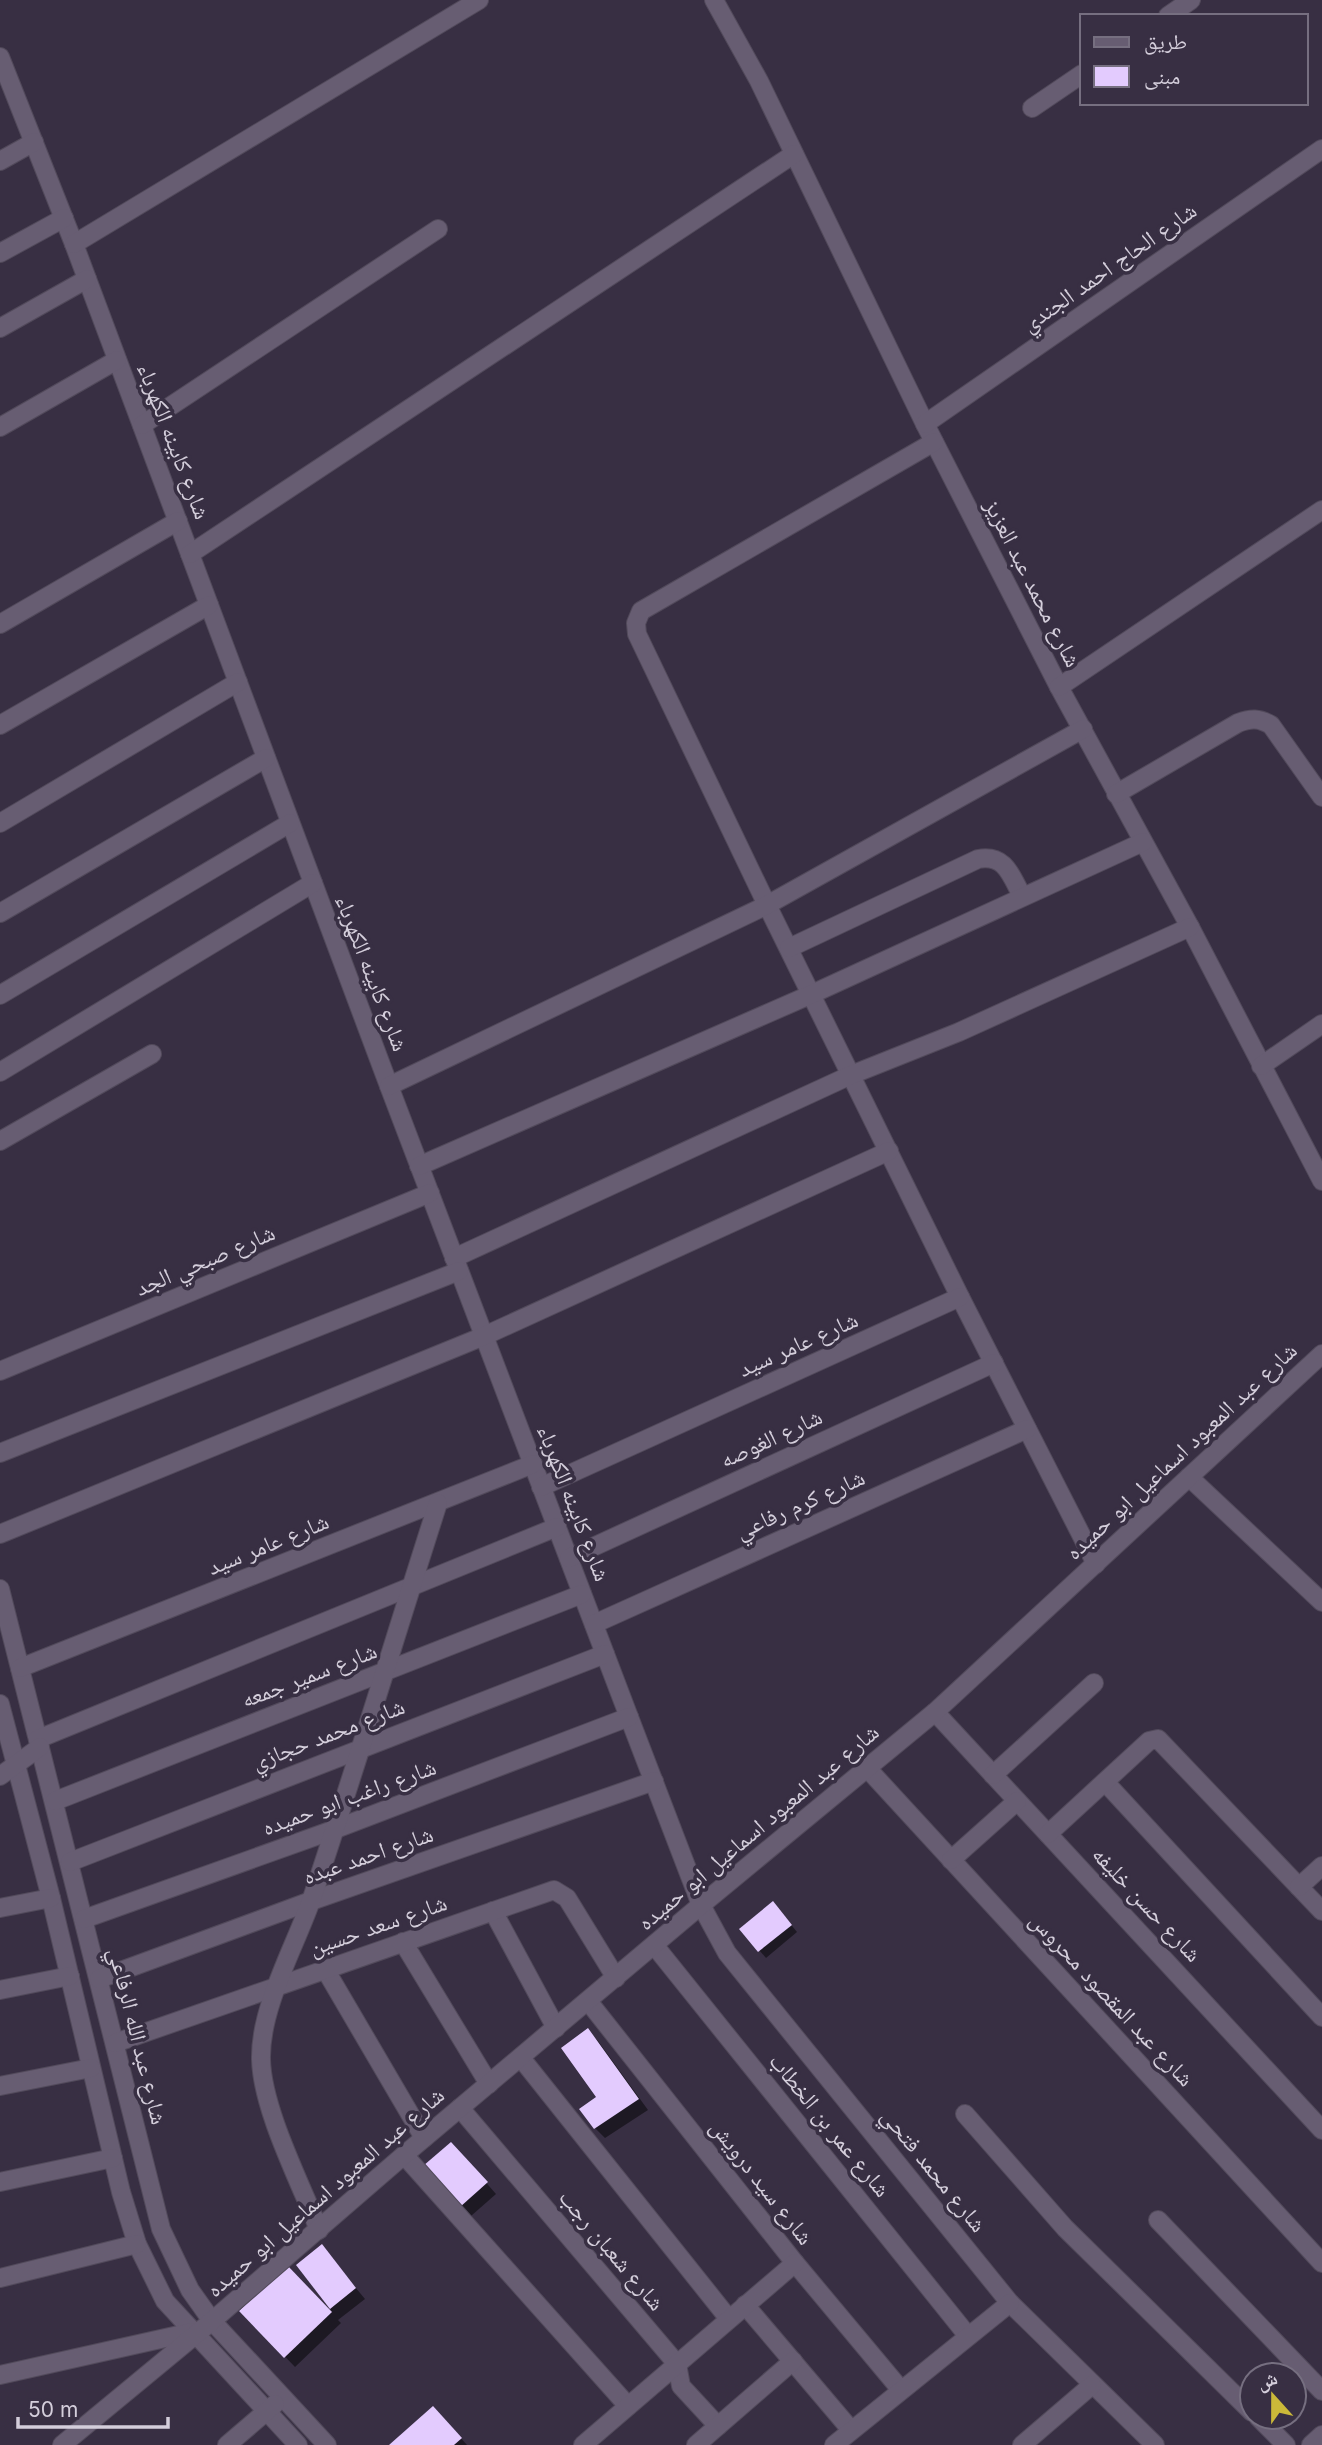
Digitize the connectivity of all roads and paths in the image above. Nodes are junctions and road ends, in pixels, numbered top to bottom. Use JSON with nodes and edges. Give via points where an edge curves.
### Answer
{"nodes":[{"id":1,"x":479,"y":0,"type":"edge"},
{"id":2,"x":714,"y":0,"type":"edge"},
{"id":3,"x":1191,"y":0,"type":"edge"},
{"id":4,"x":1171,"y":14,"type":"edge"},
{"id":5,"x":1,"y":65,"type":"edge"},
{"id":6,"x":1080,"y":75,"type":"edge"},
{"id":7,"x":1032,"y":108,"type":"dead end"},
{"id":8,"x":34,"y":142,"type":"junction"},
{"id":9,"x":1322,"y":149,"type":"edge"},
{"id":10,"x":794,"y":154,"type":"junction"},
{"id":11,"x":0,"y":161,"type":"edge"},
{"id":12,"x":64,"y":218,"type":"junction"},
{"id":13,"x":438,"y":229,"type":"dead end"},
{"id":14,"x":74,"y":244,"type":"junction"},
{"id":15,"x":0,"y":253,"type":"edge"},
{"id":16,"x":87,"y":279,"type":"junction"},
{"id":17,"x":0,"y":328,"type":"edge"},
{"id":18,"x":117,"y":360,"type":"junction"},
{"id":19,"x":925,"y":424,"type":"junction"},
{"id":20,"x":142,"y":425,"type":"junction"},
{"id":21,"x":0,"y":427,"type":"edge"},
{"id":22,"x":934,"y":442,"type":"junction"},
{"id":23,"x":1322,"y":510,"type":"edge"},
{"id":24,"x":178,"y":521,"type":"junction"},
{"id":25,"x":190,"y":554,"type":"junction"},
{"id":26,"x":209,"y":605,"type":"junction"},
{"id":27,"x":0,"y":624,"type":"edge"},
{"id":28,"x":238,"y":682,"type":"junction"},
{"id":29,"x":1059,"y":687,"type":"junction"},
{"id":30,"x":0,"y":725,"type":"edge"},
{"id":31,"x":1083,"y":729,"type":"junction"},
{"id":32,"x":266,"y":758,"type":"junction"},
{"id":33,"x":1116,"y":794,"type":"junction"},
{"id":34,"x":1322,"y":797,"type":"edge"},
{"id":35,"x":0,"y":823,"type":"edge"},
{"id":36,"x":290,"y":823,"type":"junction"},
{"id":37,"x":1143,"y":842,"type":"junction"},
{"id":38,"x":313,"y":883,"type":"junction"},
{"id":39,"x":1022,"y":896,"type":"junction"},
{"id":40,"x":767,"y":905,"type":"junction"},
{"id":41,"x":0,"y":913,"type":"edge"},
{"id":42,"x":1190,"y":927,"type":"junction"},
{"id":43,"x":789,"y":948,"type":"junction"},
{"id":44,"x":811,"y":994,"type":"junction"},
{"id":45,"x":0,"y":995,"type":"edge"},
{"id":46,"x":1322,"y":1024,"type":"edge"},
{"id":47,"x":152,"y":1054,"type":"dead end"},
{"id":48,"x":1261,"y":1066,"type":"junction"},
{"id":49,"x":0,"y":1072,"type":"edge"},
{"id":50,"x":851,"y":1074,"type":"junction"},
{"id":51,"x":389,"y":1086,"type":"junction"},
{"id":52,"x":0,"y":1141,"type":"edge"},
{"id":53,"x":889,"y":1151,"type":"junction"},
{"id":54,"x":419,"y":1166,"type":"junction"},
{"id":55,"x":1322,"y":1181,"type":"edge"},
{"id":56,"x":429,"y":1193,"type":"junction"},
{"id":57,"x":457,"y":1265,"type":"junction"},
{"id":58,"x":960,"y":1297,"type":"junction"},
{"id":59,"x":484,"y":1336,"type":"junction"},
{"id":60,"x":1322,"y":1354,"type":"edge"},
{"id":61,"x":994,"y":1363,"type":"junction"},
{"id":62,"x":0,"y":1371,"type":"edge"},
{"id":63,"x":1027,"y":1429,"type":"junction"},
{"id":64,"x":0,"y":1453,"type":"edge"},
{"id":65,"x":533,"y":1464,"type":"junction"},
{"id":66,"x":1189,"y":1477,"type":"junction"},
{"id":67,"x":541,"y":1487,"type":"junction"},
{"id":68,"x":438,"y":1503,"type":"junction"},
{"id":69,"x":557,"y":1527,"type":"junction"},
{"id":70,"x":0,"y":1534,"type":"edge"},
{"id":71,"x":569,"y":1558,"type":"junction"},
{"id":72,"x":1096,"y":1564,"type":"junction"},
{"id":73,"x":411,"y":1587,"type":"junction"},
{"id":74,"x":0,"y":1589,"type":"edge"},
{"id":75,"x":582,"y":1594,"type":"junction"},
{"id":76,"x":1322,"y":1602,"type":"edge"},
{"id":77,"x":594,"y":1624,"type":"junction"},
{"id":78,"x":605,"y":1654,"type":"junction"},
{"id":79,"x":20,"y":1668,"type":"junction"},
{"id":80,"x":383,"y":1672,"type":"junction"},
{"id":81,"x":1094,"y":1683,"type":"dead end"},
{"id":82,"x":0,"y":1704,"type":"edge"},
{"id":83,"x":935,"y":1712,"type":"junction"},
{"id":84,"x":629,"y":1717,"type":"junction"},
{"id":85,"x":39,"y":1743,"type":"junction"},
{"id":86,"x":359,"y":1748,"type":"junction"},
{"id":87,"x":15,"y":1765,"type":"junction"},
{"id":88,"x":867,"y":1768,"type":"junction"},
{"id":89,"x":993,"y":1775,"type":"junction"},
{"id":90,"x":0,"y":1776,"type":"edge"},
{"id":91,"x":653,"y":1781,"type":"junction"},
{"id":92,"x":1105,"y":1782,"type":"junction"},
{"id":93,"x":54,"y":1801,"type":"junction"},
{"id":94,"x":1017,"y":1801,"type":"junction"},
{"id":95,"x":333,"y":1830,"type":"junction"},
{"id":96,"x":1048,"y":1834,"type":"junction"},
{"id":97,"x":951,"y":1860,"type":"junction"},
{"id":98,"x":69,"y":1862,"type":"junction"},
{"id":99,"x":1322,"y":1866,"type":"edge"},
{"id":100,"x":1299,"y":1886,"type":"junction"},
{"id":101,"x":51,"y":1898,"type":"junction"},
{"id":102,"x":311,"y":1900,"type":"junction"},
{"id":103,"x":701,"y":1905,"type":"junction"},
{"id":104,"x":0,"y":1908,"type":"edge"},
{"id":105,"x":494,"y":1911,"type":"junction"},
{"id":106,"x":1322,"y":1911,"type":"edge"},
{"id":107,"x":84,"y":1919,"type":"junction"},
{"id":108,"x":403,"y":1942,"type":"junction"},
{"id":109,"x":654,"y":1945,"type":"junction"},
{"id":110,"x":325,"y":1969,"type":"junction"},
{"id":111,"x":70,"y":1976,"type":"junction"},
{"id":112,"x":616,"y":1978,"type":"junction"},
{"id":113,"x":99,"y":1979,"type":"junction"},
{"id":114,"x":276,"y":1987,"type":"junction"},
{"id":115,"x":0,"y":1990,"type":"edge"},
{"id":116,"x":589,"y":2001,"type":"junction"},
{"id":117,"x":1322,"y":2017,"type":"edge"},
{"id":118,"x":556,"y":2028,"type":"junction"},
{"id":119,"x":115,"y":2043,"type":"junction"},
{"id":120,"x":520,"y":2058,"type":"junction"},
{"id":121,"x":92,"y":2068,"type":"junction"},
{"id":122,"x":489,"y":2084,"type":"junction"},
{"id":123,"x":0,"y":2085,"type":"edge"},
{"id":124,"x":460,"y":2108,"type":"junction"},
{"id":125,"x":965,"y":2114,"type":"dead end"},
{"id":126,"x":1322,"y":2130,"type":"edge"},
{"id":127,"x":424,"y":2138,"type":"junction"},
{"id":128,"x":404,"y":2155,"type":"junction"},
{"id":129,"x":113,"y":2158,"type":"junction"},
{"id":130,"x":0,"y":2182,"type":"edge"},
{"id":131,"x":1158,"y":2220,"type":"dead end"},
{"id":132,"x":319,"y":2230,"type":"junction"},
{"id":133,"x":137,"y":2244,"type":"junction"},
{"id":134,"x":795,"y":2263,"type":"junction"},
{"id":135,"x":1322,"y":2263,"type":"edge"},
{"id":136,"x":0,"y":2278,"type":"edge"},
{"id":137,"x":1010,"y":2303,"type":"junction"},
{"id":138,"x":745,"y":2305,"type":"junction"},
{"id":139,"x":729,"y":2319,"type":"junction"},
{"id":140,"x":212,"y":2321,"type":"junction"},
{"id":141,"x":193,"y":2334,"type":"junction"},
{"id":142,"x":968,"y":2336,"type":"junction"},
{"id":143,"x":793,"y":2361,"type":"junction"},
{"id":144,"x":677,"y":2364,"type":"junction"},
{"id":145,"x":0,"y":2375,"type":"edge"},
{"id":146,"x":1092,"y":2385,"type":"junction"},
{"id":147,"x":901,"y":2390,"type":"junction"},
{"id":148,"x":1322,"y":2391,"type":"edge"},
{"id":149,"x":283,"y":2398,"type":"junction"},
{"id":150,"x":1238,"y":2398,"type":"edge"},
{"id":151,"x":628,"y":2406,"type":"junction"},
{"id":152,"x":267,"y":2412,"type":"junction"},
{"id":153,"x":718,"y":2426,"type":"junction"},
{"id":154,"x":851,"y":2430,"type":"junction"},
{"id":155,"x":1272,"y":2431,"type":"edge"},
{"id":156,"x":1322,"y":2435,"type":"edge"},
{"id":157,"x":1035,"y":2441,"type":"edge"},
{"id":158,"x":62,"y":2445,"type":"edge"},
{"id":159,"x":227,"y":2445,"type":"edge"},
{"id":160,"x":298,"y":2445,"type":"edge"},
{"id":161,"x":327,"y":2445,"type":"edge"},
{"id":162,"x":583,"y":2445,"type":"edge"},
{"id":163,"x":696,"y":2445,"type":"edge"},
{"id":164,"x":834,"y":2445,"type":"edge"},
{"id":165,"x":1155,"y":2445,"type":"edge"},
{"id":166,"x":1286,"y":2445,"type":"edge"},
{"id":167,"x":1311,"y":2445,"type":"edge"}],
"edges":[{"from":1,"to":14,"type":"street"},
{"from":2,"to":10,"type":"street","name":"شارع محمد عبد العزيز"},
{"from":3,"to":4,"type":"street"},
{"from":5,"to":8,"type":"street","name":"شارع كابينه الكهرباء"},
{"from":6,"to":7,"type":"street"},
{"from":8,"to":11,"type":"street"},
{"from":8,"to":12,"type":"street","name":"شارع كابينه الكهرباء"},
{"from":9,"to":19,"type":"street","name":"شارع الحاج احمد الجندي"},
{"from":10,"to":19,"type":"street","name":"شارع محمد عبد العزيز"},
{"from":10,"to":25,"type":"street"},
{"from":12,"to":14,"type":"street","name":"شارع كابينه الكهرباء"},
{"from":12,"to":15,"type":"street"},
{"from":13,"to":20,"type":"street"},
{"from":14,"to":16,"type":"street","name":"شارع كابينه الكهرباء"},
{"from":16,"to":17,"type":"street"},
{"from":16,"to":18,"type":"street","name":"شارع كابينه الكهرباء"},
{"from":18,"to":20,"type":"street","name":"شارع كابينه الكهرباء"},
{"from":18,"to":21,"type":"street"},
{"from":19,"to":22,"type":"street","name":"شارع محمد عبد العزيز"},
{"from":20,"to":24,"type":"street","name":"شارع كابينه الكهرباء"},
{"from":22,"to":29,"type":"street","name":"شارع محمد عبد العزيز"},
{"from":22,"to":40,"type":"street","via":[[641,611],[636,623],[643,647]]},
{"from":23,"to":29,"type":"street"},
{"from":24,"to":25,"type":"street","name":"شارع كابينه الكهرباء"},
{"from":24,"to":27,"type":"street"},
{"from":25,"to":26,"type":"street","name":"شارع كابينه الكهرباء"},
{"from":26,"to":28,"type":"street","name":"شارع كابينه الكهرباء"},
{"from":26,"to":30,"type":"street"},
{"from":28,"to":32,"type":"street","name":"شارع كابينه الكهرباء"},
{"from":28,"to":35,"type":"street"},
{"from":29,"to":31,"type":"street","name":"شارع محمد عبد العزيز"},
{"from":31,"to":33,"type":"street","name":"شارع محمد عبد العزيز"},
{"from":31,"to":40,"type":"street"},
{"from":32,"to":36,"type":"street","name":"شارع كابينه الكهرباء"},
{"from":32,"to":41,"type":"street"},
{"from":33,"to":34,"type":"street","via":[[1238,723],[1261,719],[1271,725]]},
{"from":33,"to":37,"type":"street","name":"شارع محمد عبد العزيز"},
{"from":36,"to":38,"type":"street","name":"شارع كابينه الكهرباء"},
{"from":36,"to":45,"type":"street"},
{"from":37,"to":39,"type":"street"},
{"from":37,"to":42,"type":"street","name":"شارع محمد عبد العزيز"},
{"from":38,"to":49,"type":"street"},
{"from":38,"to":51,"type":"street","name":"شارع كابينه الكهرباء"},
{"from":39,"to":43,"type":"street","via":[[1005,864],[978,859]]},
{"from":39,"to":44,"type":"street"},
{"from":40,"to":43,"type":"street"},
{"from":40,"to":51,"type":"street"},
{"from":42,"to":48,"type":"street","name":"شارع محمد عبد العزيز"},
{"from":42,"to":50,"type":"street","via":[[959,1032]]},
{"from":43,"to":44,"type":"street"},
{"from":44,"to":50,"type":"street"},
{"from":44,"to":54,"type":"street"},
{"from":46,"to":48,"type":"street"},
{"from":47,"to":52,"type":"street"},
{"from":48,"to":55,"type":"street","name":"شارع محمد عبد العزيز"},
{"from":50,"to":53,"type":"street"},
{"from":50,"to":57,"type":"street"},
{"from":51,"to":54,"type":"street","name":"شارع كابينه الكهرباء"},
{"from":53,"to":58,"type":"street"},
{"from":53,"to":59,"type":"street"},
{"from":54,"to":56,"type":"street","name":"شارع كابينه الكهرباء"},
{"from":56,"to":57,"type":"street","name":"شارع كابينه الكهرباء"},
{"from":56,"to":62,"type":"street","name":"شارع صبحي الجد"},
{"from":57,"to":59,"type":"street","name":"شارع كابينه الكهرباء"},
{"from":57,"to":64,"type":"street"},
{"from":58,"to":61,"type":"street"},
{"from":58,"to":67,"type":"street","name":"شارع عامر سيد"},
{"from":59,"to":65,"type":"street","name":"شارع كابينه الكهرباء"},
{"from":59,"to":70,"type":"street"},
{"from":60,"to":66,"type":"street","name":"شارع عبد المعبود اسماعيل ابو حميده"},
{"from":61,"to":63,"type":"street"},
{"from":61,"to":71,"type":"street","name":"شارع الغوصه"},
{"from":63,"to":72,"type":"street"},
{"from":63,"to":77,"type":"street","name":"شارع كرم رفاعي"},
{"from":65,"to":67,"type":"street","name":"شارع كابينه الكهرباء"},
{"from":65,"to":68,"type":"street","name":"شارع عامر سيد"},
{"from":66,"to":72,"type":"street","name":"شارع عبد المعبود اسماعيل ابو حميده"},
{"from":66,"to":76,"type":"street"},
{"from":67,"to":69,"type":"street","name":"شارع كابينه الكهرباء"},
{"from":68,"to":73,"type":"street"},
{"from":68,"to":79,"type":"street","name":"شارع عامر سيد"},
{"from":69,"to":71,"type":"street","name":"شارع كابينه الكهرباء"},
{"from":69,"to":73,"type":"street"},
{"from":71,"to":75,"type":"street","name":"شارع كابينه الكهرباء"},
{"from":72,"to":83,"type":"street","name":"شارع عبد المعبود اسماعيل ابو حميده"},
{"from":73,"to":80,"type":"street"},
{"from":73,"to":85,"type":"street"},
{"from":74,"to":79,"type":"street","name":"شارع عبد الله الرفاعي"},
{"from":75,"to":77,"type":"street","name":"شارع كابينه الكهرباء"},
{"from":75,"to":80,"type":"street","name":"شارع سمير جمعه"},
{"from":77,"to":78,"type":"street","name":"شارع كابينه الكهرباء"},
{"from":78,"to":84,"type":"street","name":"شارع كابينه الكهرباء"},
{"from":78,"to":86,"type":"street","name":"شارع محمد حجازي"},
{"from":79,"to":85,"type":"street","name":"شارع عبد الله الرفاعي"},
{"from":80,"to":86,"type":"street"},
{"from":80,"to":93,"type":"street","name":"شارع سمير جمعه"},
{"from":81,"to":89,"type":"street"},
{"from":82,"to":87,"type":"street"},
{"from":83,"to":88,"type":"street","name":"شارع عبد المعبود اسماعيل ابو حميده"},
{"from":83,"to":89,"type":"street","name":"شارع حسن خليفه"},
{"from":84,"to":91,"type":"street","name":"شارع كابينه الكهرباء"},
{"from":84,"to":95,"type":"street","name":"شارع راغب ابو حميده"},
{"from":85,"to":87,"type":"street"},
{"from":85,"to":93,"type":"street","name":"شارع عبد الله الرفاعي"},
{"from":86,"to":95,"type":"street"},
{"from":86,"to":98,"type":"street","name":"شارع محمد حجازي"},
{"from":87,"to":90,"type":"street"},
{"from":87,"to":101,"type":"street"},
{"from":88,"to":97,"type":"street","name":"شارع عبد المقصود محروس"},
{"from":88,"to":103,"type":"street","name":"شارع عبد المعبود اسماعيل ابو حميده"},
{"from":89,"to":94,"type":"street","name":"شارع حسن خليفه"},
{"from":91,"to":102,"type":"street","name":"شارع احمد عبده"},
{"from":91,"to":103,"type":"street","name":"شارع كابينه الكهرباء"},
{"from":92,"to":96,"type":"street"},
{"from":92,"to":100,"type":"street","via":[[1149,1741],[1161,1740]]},
{"from":92,"to":117,"type":"street"},
{"from":93,"to":98,"type":"street","name":"شارع عبد الله الرفاعي"},
{"from":94,"to":96,"type":"street","name":"شارع حسن خليفه"},
{"from":94,"to":97,"type":"street"},
{"from":95,"to":102,"type":"street"},
{"from":95,"to":107,"type":"street","name":"شارع راغب ابو حميده"},
{"from":96,"to":126,"type":"street","name":"شارع حسن خليفه"},
{"from":97,"to":135,"type":"street","name":"شارع عبد المقصود محروس"},
{"from":98,"to":107,"type":"street","name":"شارع عبد الله الرفاعي"},
{"from":99,"to":100,"type":"street"},
{"from":100,"to":106,"type":"street"},
{"from":101,"to":104,"type":"street"},
{"from":101,"to":111,"type":"street"},
{"from":102,"to":113,"type":"street","name":"شارع احمد عبده"},
{"from":102,"to":114,"type":"street"},
{"from":103,"to":109,"type":"street","name":"شارع عبد المعبود اسماعيل ابو حميده"},
{"from":103,"to":137,"type":"street","name":"شارع محمد فتحي","via":[[727,1952]]},
{"from":105,"to":108,"type":"street","name":"شارع سعد حسين"},
{"from":105,"to":112,"type":"street","name":"شارع سعد حسين","via":[[546,1891],[561,1892]]},
{"from":105,"to":118,"type":"street"},
{"from":107,"to":113,"type":"street","name":"شارع عبد الله الرفاعي"},
{"from":108,"to":110,"type":"street","name":"شارع سعد حسين"},
{"from":108,"to":122,"type":"street"},
{"from":109,"to":112,"type":"street","name":"شارع عبد المعبود اسماعيل ابو حميده"},
{"from":109,"to":142,"type":"street","name":"شارع عمر بن الخطاب"},
{"from":110,"to":114,"type":"street","name":"شارع سعد حسين"},
{"from":110,"to":127,"type":"street"},
{"from":111,"to":115,"type":"street"},
{"from":111,"to":121,"type":"street"},
{"from":112,"to":116,"type":"street","name":"شارع عبد المعبود اسماعيل ابو حميده"},
{"from":113,"to":119,"type":"street","name":"شارع عبد الله الرفاعي"},
{"from":114,"to":119,"type":"street","name":"شارع سعد حسين"},
{"from":114,"to":132,"type":"street","via":[[261,2055],[262,2078]]},
{"from":116,"to":118,"type":"street","name":"شارع عبد المعبود اسماعيل ابو حميده"},
{"from":116,"to":134,"type":"street","name":"شارع سيد درويش"},
{"from":118,"to":120,"type":"street","name":"شارع عبد المعبود اسماعيل ابو حميده"},
{"from":119,"to":140,"type":"street","name":"شارع عبد الله الرفاعي","via":[[161,2229],[190,2290]]},
{"from":120,"to":122,"type":"street","name":"شارع عبد المعبود اسماعيل ابو حميده"},
{"from":120,"to":139,"type":"street"},
{"from":121,"to":123,"type":"street"},
{"from":121,"to":129,"type":"street"},
{"from":122,"to":124,"type":"street","name":"شارع عبد المعبود اسماعيل ابو حميده"},
{"from":124,"to":127,"type":"street","name":"شارع عبد المعبود اسماعيل ابو حميده"},
{"from":124,"to":144,"type":"street","name":"شارع شعبان رجب"},
{"from":125,"to":150,"type":"street","via":[[1073,2237]]},
{"from":127,"to":128,"type":"street","name":"شارع عبد المعبود اسماعيل ابو حميده"},
{"from":128,"to":132,"type":"street","name":"شارع عبد المعبود اسماعيل ابو حميده"},
{"from":128,"to":151,"type":"street"},
{"from":129,"to":130,"type":"street"},
{"from":129,"to":133,"type":"street"},
{"from":131,"to":148,"type":"street"},
{"from":132,"to":140,"type":"street","name":"شارع عبد المعبود اسماعيل ابو حميده"},
{"from":133,"to":136,"type":"street"},
{"from":133,"to":141,"type":"street","via":[[165,2301]]},
{"from":134,"to":138,"type":"street"},
{"from":134,"to":147,"type":"street","name":"شارع سيد درويش"},
{"from":137,"to":142,"type":"street"},
{"from":137,"to":146,"type":"street","name":"شارع محمد فتحي"},
{"from":138,"to":139,"type":"street"},
{"from":138,"to":143,"type":"street"},
{"from":139,"to":144,"type":"street"},
{"from":140,"to":141,"type":"street","name":"شارع عبد المعبود اسماعيل ابو حميده"},
{"from":140,"to":149,"type":"street","name":"شارع عبد الله الرفاعي"},
{"from":141,"to":145,"type":"street"},
{"from":141,"to":152,"type":"street"},
{"from":141,"to":158,"type":"street","name":"شارع عبد المعبود اسماعيل ابو حميده"},
{"from":142,"to":147,"type":"street"},
{"from":143,"to":153,"type":"street"},
{"from":143,"to":154,"type":"street"},
{"from":144,"to":151,"type":"street"},
{"from":144,"to":153,"type":"street","name":"شارع شعبان رجب","via":[[681,2386]]},
{"from":146,"to":157,"type":"street"},
{"from":146,"to":165,"type":"street","name":"شارع محمد فتحي"},
{"from":147,"to":154,"type":"street"},
{"from":149,"to":152,"type":"street"},
{"from":149,"to":161,"type":"street","name":"شارع عبد الله الرفاعي"},
{"from":151,"to":162,"type":"street"},
{"from":152,"to":159,"type":"street"},
{"from":152,"to":160,"type":"street"},
{"from":153,"to":163,"type":"street"},
{"from":154,"to":164,"type":"street"},
{"from":155,"to":166,"type":"street"},
{"from":156,"to":167,"type":"street"}]}
